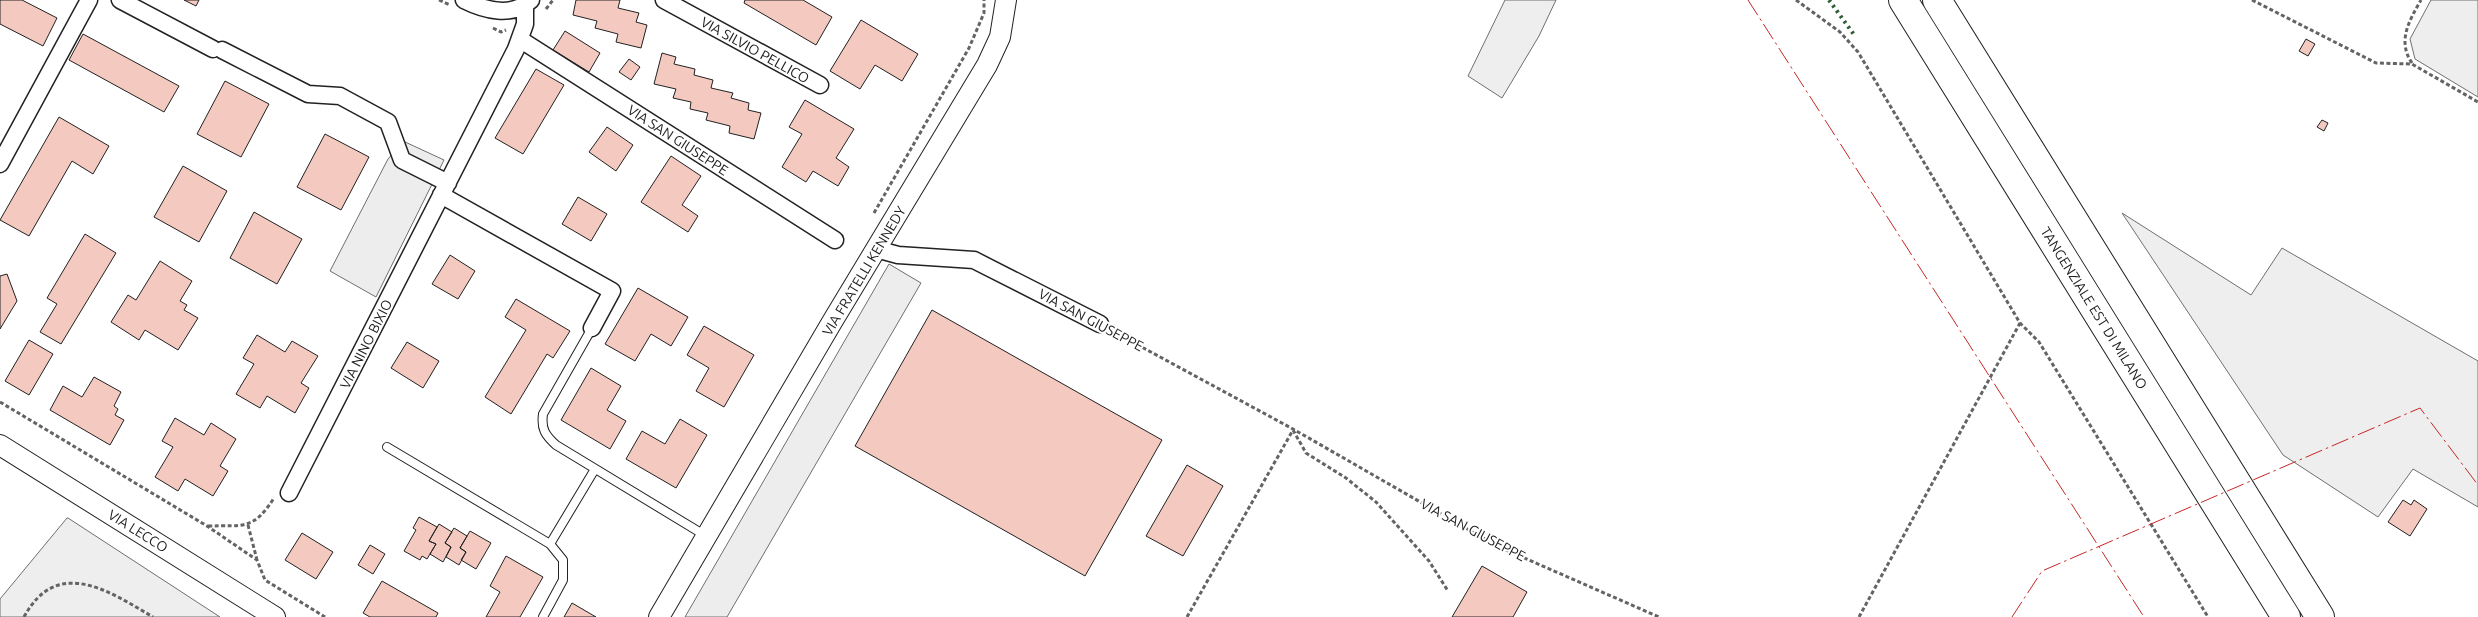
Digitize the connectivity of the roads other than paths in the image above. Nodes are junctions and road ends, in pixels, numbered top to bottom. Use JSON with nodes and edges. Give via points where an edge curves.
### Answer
{"nodes":[{"id":1,"x":89,"y":0,"type":"edge"},
{"id":2,"x":464,"y":0,"type":"edge"},
{"id":3,"x":664,"y":0,"type":"edge"},
{"id":4,"x":1006,"y":0,"type":"edge"},
{"id":5,"x":1903,"y":0,"type":"edge"},
{"id":6,"x":1937,"y":0,"type":"edge"},
{"id":7,"x":130,"y":2,"type":"edge"},
{"id":8,"x":522,"y":5,"type":"edge"},
{"id":9,"x":521,"y":40,"type":"junction"},
{"id":10,"x":820,"y":85,"type":"dead end"},
{"id":11,"x":0,"y":164,"type":"edge"},
{"id":12,"x":444,"y":189,"type":"junction"},
{"id":13,"x":835,"y":240,"type":"dead end"},
{"id":14,"x":876,"y":249,"type":"junction"},
{"id":15,"x":1100,"y":324,"type":"road end"},
{"id":16,"x":592,"y":328,"type":"joint"},
{"id":17,"x":0,"y":445,"type":"edge"},
{"id":18,"x":387,"y":447,"type":"dead end"},
{"id":19,"x":595,"y":469,"type":"junction"},
{"id":20,"x":289,"y":493,"type":"road end"},
{"id":21,"x":707,"y":536,"type":"junction"},
{"id":22,"x":550,"y":544,"type":"junction"},
{"id":23,"x":275,"y":617,"type":"edge"},
{"id":24,"x":542,"y":617,"type":"edge"},
{"id":25,"x":659,"y":617,"type":"edge"},
{"id":26,"x":2286,"y":617,"type":"edge"},
{"id":27,"x":2320,"y":617,"type":"edge"}],
"edges":[{"from":1,"to":11,"type":"street"},
{"from":2,"to":8,"type":"street","via":[[491,11]]},
{"from":3,"to":10,"type":"street","name":"VIA SILVIO PELLICO"},
{"from":4,"to":14,"type":"street","name":"VIA FRATELLI KENNEDY","via":[[1000,37],[988,65]]},
{"from":5,"to":26,"type":"highway","name":"TANGENZIALE EST DI MILANO"},
{"from":6,"to":27,"type":"highway","name":"TANGENZIALE EST DI MILANO"},
{"from":7,"to":12,"type":"street","via":[[308,94],[340,96],[388,122],[402,160]]},
{"from":8,"to":9,"type":"street","name":"VIA NINO BIXIO","via":[[525,24]]},
{"from":9,"to":12,"type":"street","name":"VIA NINO BIXIO"},
{"from":9,"to":13,"type":"street","name":"VIA SAN GIUSEPPE"},
{"from":12,"to":16,"type":"street","via":[[612,291]]},
{"from":12,"to":20,"type":"street","name":"VIA NINO BIXIO"},
{"from":14,"to":15,"type":"street","name":"VIA SAN GIUSEPPE","via":[[898,255],[974,260]]},
{"from":14,"to":21,"type":"street","name":"VIA FRATELLI KENNEDY"},
{"from":16,"to":19,"type":"lane","via":[[543,414],[542,425],[556,445]]},
{"from":17,"to":23,"type":"street","name":"VIA LECCO"},
{"from":18,"to":22,"type":"lane"},
{"from":19,"to":21,"type":"lane"},
{"from":19,"to":22,"type":"lane"},
{"from":21,"to":25,"type":"street","name":"VIA FRATELLI KENNEDY"},
{"from":22,"to":24,"type":"lane","via":[[563,560],[564,580]]}]}
